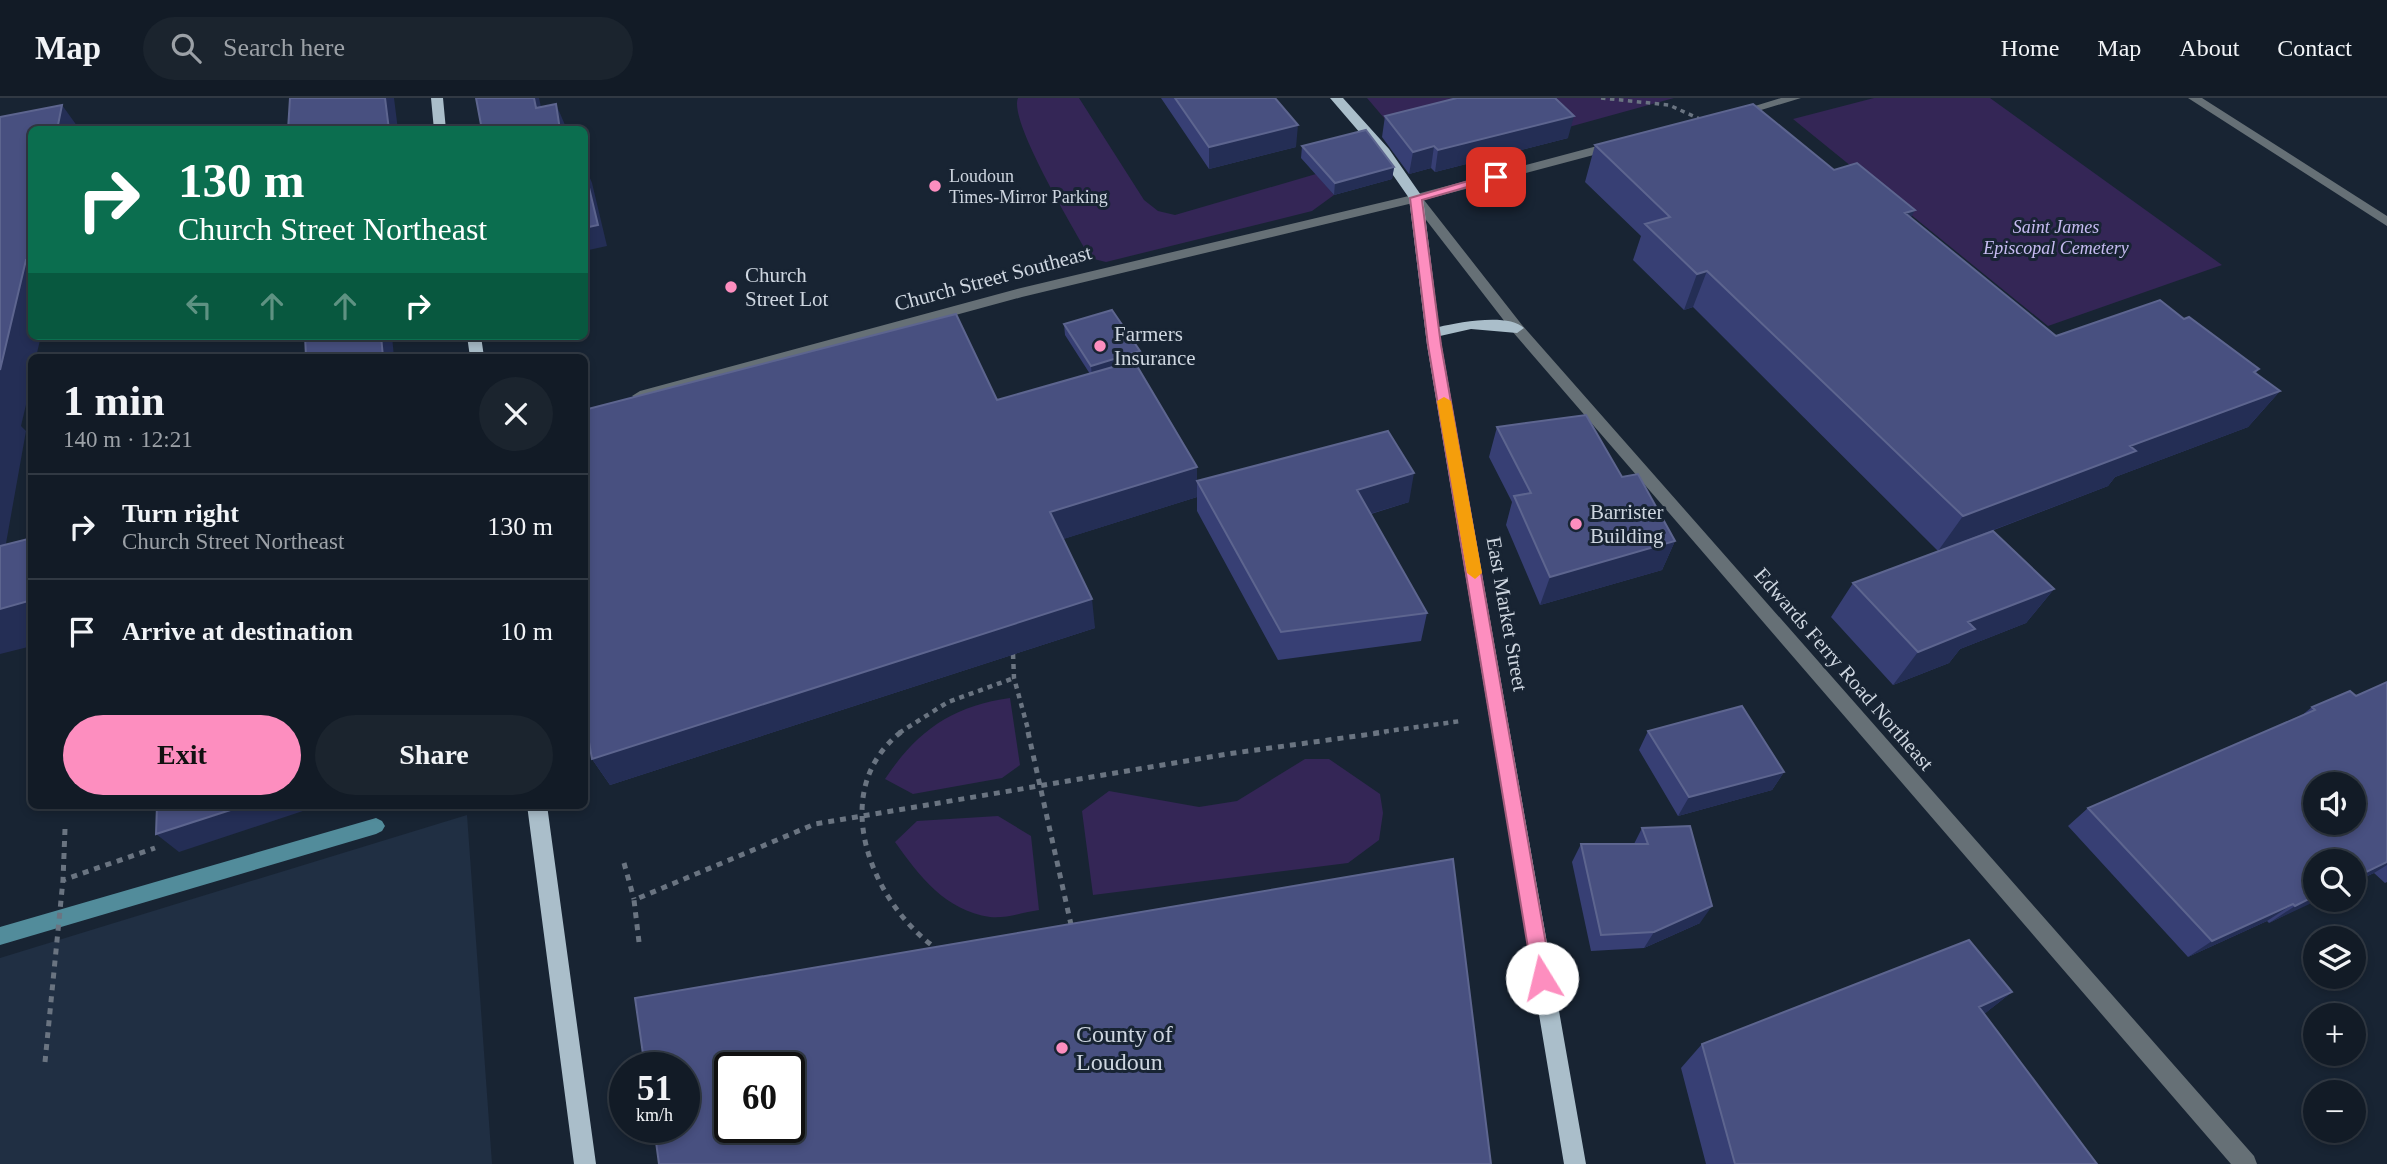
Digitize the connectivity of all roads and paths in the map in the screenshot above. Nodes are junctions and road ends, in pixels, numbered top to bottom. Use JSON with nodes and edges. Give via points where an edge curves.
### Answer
{"nodes":[{"id":1,"x":437,"y":98,"type":"edge"},
{"id":2,"x":1336,"y":98,"type":"edge"},
{"id":3,"x":1601,"y":98,"type":"edge"},
{"id":4,"x":1795,"y":98,"type":"edge"},
{"id":5,"x":2194,"y":98,"type":"edge"},
{"id":6,"x":1705,"y":121,"type":"joint"},
{"id":7,"x":440,"y":126,"type":"edge"},
{"id":8,"x":1627,"y":142,"type":"edge"},
{"id":9,"x":1416,"y":198,"type":"junction"},
{"id":10,"x":2387,"y":222,"type":"edge"},
{"id":11,"x":1517,"y":328,"type":"junction"},
{"id":12,"x":1433,"y":334,"type":"junction"},
{"id":13,"x":625,"y":400,"type":"edge"},
{"id":14,"x":1013,"y":654,"type":"edge"},
{"id":15,"x":1014,"y":678,"type":"junction"},
{"id":16,"x":1500,"y":716,"type":"junction"},
{"id":17,"x":1042,"y":784,"type":"junction"},
{"id":18,"x":538,"y":809,"type":"edge"},
{"id":19,"x":862,"y":816,"type":"junction"},
{"id":20,"x":65,"y":829,"type":"dead end"},
{"id":21,"x":155,"y":848,"type":"edge"},
{"id":22,"x":624,"y":863,"type":"dead end"},
{"id":23,"x":63,"y":880,"type":"junction"},
{"id":24,"x":634,"y":900,"type":"junction"},
{"id":25,"x":1073,"y":931,"type":"edge"},
{"id":26,"x":639,"y":942,"type":"dead end"},
{"id":27,"x":946,"y":956,"type":"edge"},
{"id":28,"x":45,"y":1062,"type":"dead end"},
{"id":29,"x":585,"y":1164,"type":"edge"},
{"id":30,"x":1575,"y":1164,"type":"edge"},
{"id":31,"x":2246,"y":1164,"type":"edge"}],
"edges":[{"from":1,"to":7,"type":"main road"},
{"from":2,"to":9,"type":"main road","name":"East Market Street","via":[[1384,152]]},
{"from":3,"to":6,"type":"path","via":[[1669,105]]},
{"from":4,"to":6,"type":"street"},
{"from":5,"to":10,"type":"street"},
{"from":8,"to":9,"type":"street","name":"Church Street Southeast"},
{"from":9,"to":11,"type":"street","name":"Edwards Ferry Road Northeast"},
{"from":9,"to":12,"type":"main road","name":"East Market Street"},
{"from":9,"to":13,"type":"street","name":"Church Street Southeast","via":[[1021,293]]},
{"from":11,"to":12,"type":"main road","via":[[1471,324]]},
{"from":11,"to":31,"type":"street","name":"Edwards Ferry Road Northeast"},
{"from":12,"to":16,"type":"main road","name":"East Market Street"},
{"from":14,"to":15,"type":"path"},
{"from":15,"to":17,"type":"path"},
{"from":15,"to":19,"type":"path","via":[[940,704],[894,738],[874,760],[863,784]]},
{"from":16,"to":17,"type":"path"},
{"from":16,"to":30,"type":"main road","name":"East Market Street"},
{"from":17,"to":19,"type":"path"},
{"from":17,"to":25,"type":"path"},
{"from":18,"to":29,"type":"main road"},
{"from":19,"to":24,"type":"path","via":[[815,824]]},
{"from":19,"to":27,"type":"path","via":[[866,849],[879,884],[914,934]]},
{"from":20,"to":23,"type":"path"},
{"from":21,"to":23,"type":"path"},
{"from":22,"to":24,"type":"path"},
{"from":23,"to":28,"type":"path"},
{"from":24,"to":26,"type":"path"}]}
